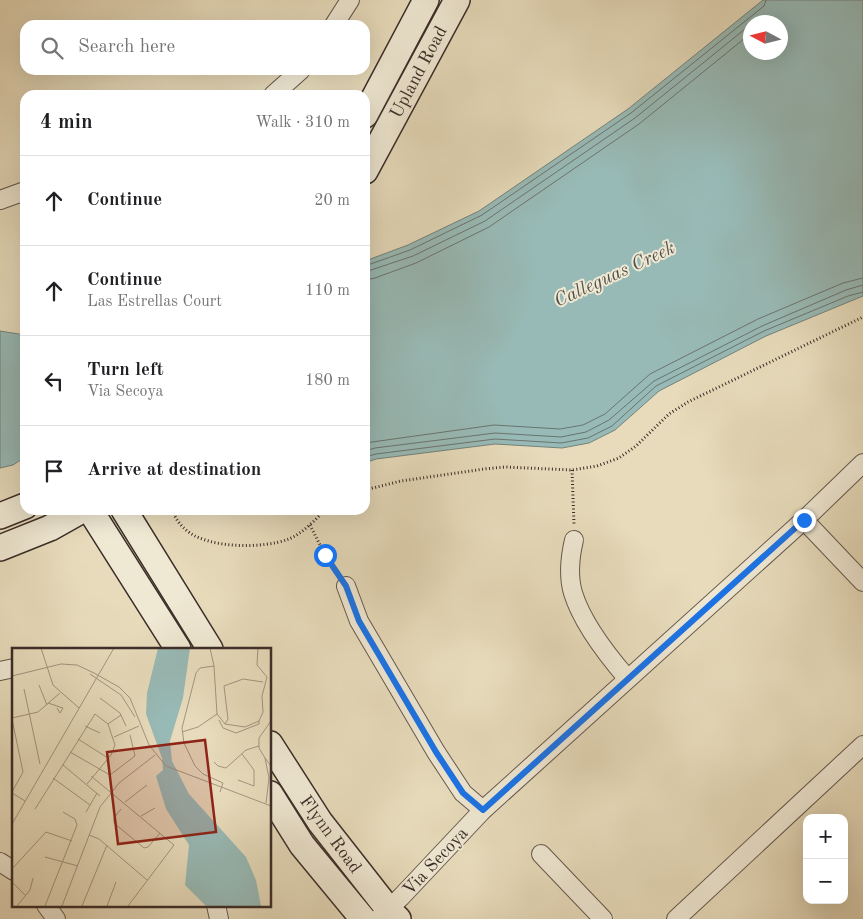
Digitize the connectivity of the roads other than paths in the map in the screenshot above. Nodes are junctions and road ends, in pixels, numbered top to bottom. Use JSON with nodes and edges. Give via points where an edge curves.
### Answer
{"nodes":[{"id":1,"x":350,"y":0,"type":"edge"},
{"id":2,"x":426,"y":0,"type":"edge"},
{"id":3,"x":457,"y":0,"type":"edge"},
{"id":4,"x":337,"y":20,"type":"edge"},
{"id":5,"x":295,"y":75,"type":"edge"},
{"id":6,"x":279,"y":90,"type":"edge"},
{"id":7,"x":370,"y":106,"type":"edge"},
{"id":8,"x":370,"y":162,"type":"edge"},
{"id":9,"x":20,"y":193,"type":"edge"},
{"id":10,"x":0,"y":200,"type":"edge"},
{"id":11,"x":863,"y":463,"type":"edge"},
{"id":12,"x":20,"y":508,"type":"edge"},
{"id":13,"x":73,"y":515,"type":"edge"},
{"id":14,"x":93,"y":515,"type":"edge"},
{"id":15,"x":127,"y":515,"type":"edge"},
{"id":16,"x":0,"y":516,"type":"edge"},
{"id":17,"x":804,"y":520,"type":"junction"},
{"id":18,"x":574,"y":540,"type":"road end"},
{"id":19,"x":0,"y":548,"type":"edge"},
{"id":20,"x":863,"y":582,"type":"edge"},
{"id":21,"x":346,"y":586,"type":"road end"},
{"id":22,"x":177,"y":648,"type":"edge"},
{"id":23,"x":209,"y":648,"type":"edge"},
{"id":24,"x":627,"y":678,"type":"junction"},
{"id":25,"x":863,"y":745,"type":"edge"},
{"id":26,"x":271,"y":746,"type":"edge"},
{"id":27,"x":271,"y":796,"type":"edge"},
{"id":28,"x":483,"y":810,"type":"junction"},
{"id":29,"x":540,"y":854,"type":"dead end"},
{"id":30,"x":0,"y":862,"type":"edge"},
{"id":31,"x":12,"y":870,"type":"edge"},
{"id":32,"x":216,"y":906,"type":"edge"},
{"id":33,"x":388,"y":916,"type":"edge"},
{"id":34,"x":219,"y":919,"type":"edge"},
{"id":35,"x":363,"y":919,"type":"edge"},
{"id":36,"x":603,"y":919,"type":"edge"},
{"id":37,"x":676,"y":919,"type":"edge"}],
"edges":[{"from":1,"to":4,"type":"street"},
{"from":2,"to":7,"type":"main road","name":"Upland Road"},
{"from":3,"to":8,"type":"main road","name":"Upland Road"},
{"from":5,"to":6,"type":"street"},
{"from":9,"to":10,"type":"street"},
{"from":11,"to":17,"type":"street","name":"Via Secoya"},
{"from":12,"to":16,"type":"main road"},
{"from":13,"to":19,"type":"main road"},
{"from":14,"to":22,"type":"main road"},
{"from":15,"to":23,"type":"main road"},
{"from":17,"to":20,"type":"street"},
{"from":17,"to":24,"type":"street","name":"Via Secoya"},
{"from":18,"to":24,"type":"street","via":[[570,561],[573,593],[609,658]]},
{"from":21,"to":28,"type":"street","via":[[359,621],[436,752],[463,793]]},
{"from":24,"to":28,"type":"street","name":"Via Secoya"},
{"from":25,"to":37,"type":"street"},
{"from":26,"to":33,"type":"main road","name":"Flynn Road","via":[[320,822]]},
{"from":27,"to":35,"type":"main road","name":"Flynn Road","via":[[302,846]]},
{"from":28,"to":33,"type":"street","name":"Via Secoya"},
{"from":29,"to":36,"type":"street"},
{"from":30,"to":31,"type":"street"},
{"from":32,"to":34,"type":"street"}]}
